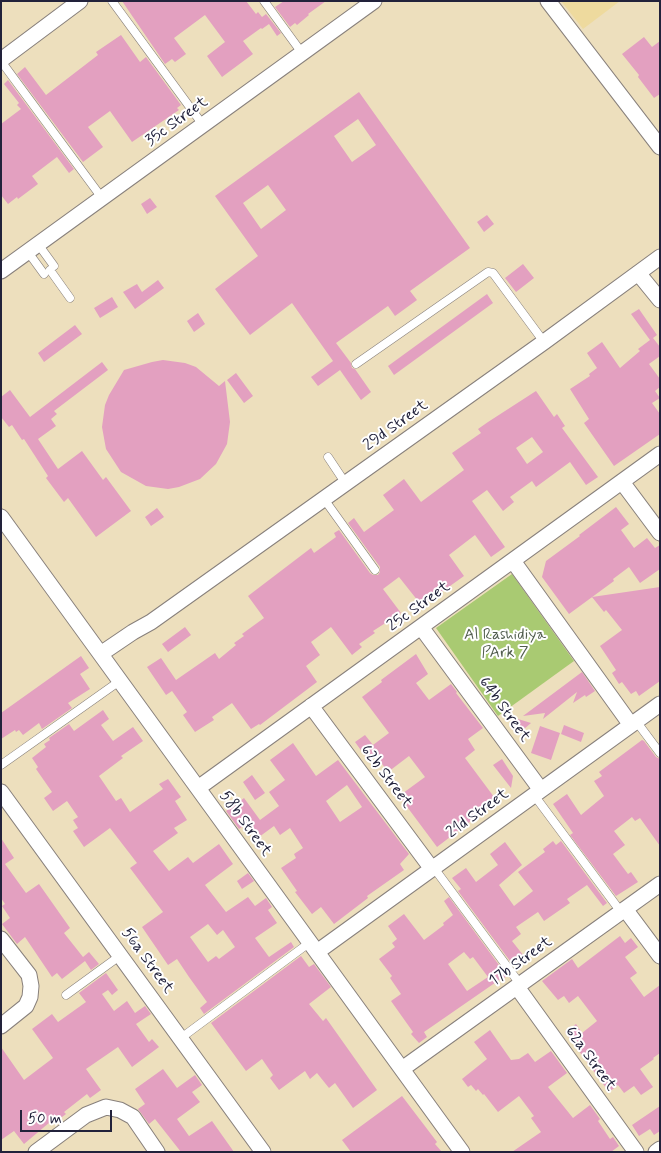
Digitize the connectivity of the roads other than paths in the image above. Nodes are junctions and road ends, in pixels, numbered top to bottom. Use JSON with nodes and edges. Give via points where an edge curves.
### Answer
{"nodes":[{"id":1,"x":80,"y":1,"type":"edge"},
{"id":2,"x":112,"y":1,"type":"edge"},
{"id":3,"x":264,"y":1,"type":"edge"},
{"id":4,"x":374,"y":1,"type":"edge"},
{"id":5,"x":548,"y":1,"type":"edge"},
{"id":6,"x":302,"y":53,"type":"junction"},
{"id":7,"x":1,"y":60,"type":"edge"},
{"id":8,"x":203,"y":125,"type":"junction"},
{"id":9,"x":660,"y":147,"type":"edge"},
{"id":10,"x":102,"y":198,"type":"junction"},
{"id":11,"x":33,"y":248,"type":"junction"},
{"id":12,"x":660,"y":257,"type":"edge"},
{"id":13,"x":2,"y":270,"type":"edge"},
{"id":14,"x":49,"y":270,"type":"junction"},
{"id":15,"x":642,"y":270,"type":"junction"},
{"id":16,"x":660,"y":288,"type":"edge"},
{"id":17,"x":70,"y":298,"type":"dead end"},
{"id":18,"x":660,"y":300,"type":"edge"},
{"id":19,"x":544,"y":342,"type":"junction"},
{"id":20,"x":356,"y":364,"type":"dead end"},
{"id":21,"x":660,"y":454,"type":"edge"},
{"id":22,"x":328,"y":457,"type":"dead end"},
{"id":23,"x":622,"y":482,"type":"junction"},
{"id":24,"x":346,"y":484,"type":"junction"},
{"id":25,"x":324,"y":499,"type":"junction"},
{"id":26,"x":1,"y":517,"type":"edge"},
{"id":27,"x":660,"y":533,"type":"edge"},
{"id":28,"x":513,"y":561,"type":"junction"},
{"id":29,"x":376,"y":570,"type":"dead end"},
{"id":30,"x":421,"y":627,"type":"junction"},
{"id":31,"x":104,"y":657,"type":"junction"},
{"id":32,"x":121,"y":680,"type":"junction"},
{"id":33,"x":660,"y":704,"type":"edge"},
{"id":34,"x":311,"y":706,"type":"junction"},
{"id":35,"x":634,"y":723,"type":"junction"},
{"id":36,"x":660,"y":753,"type":"edge"},
{"id":37,"x":1,"y":766,"type":"edge"},
{"id":38,"x":198,"y":788,"type":"junction"},
{"id":39,"x":1,"y":792,"type":"edge"},
{"id":40,"x":538,"y":792,"type":"junction"},
{"id":41,"x":433,"y":868,"type":"junction"},
{"id":42,"x":660,"y":884,"type":"edge"},
{"id":43,"x":623,"y":910,"type":"junction"},
{"id":44,"x":1,"y":938,"type":"edge"},
{"id":45,"x":313,"y":948,"type":"junction"},
{"id":46,"x":120,"y":955,"type":"junction"},
{"id":47,"x":660,"y":956,"type":"edge"},
{"id":48,"x":519,"y":985,"type":"junction"},
{"id":49,"x":66,"y":995,"type":"dead end"},
{"id":50,"x":1,"y":1026,"type":"edge"},
{"id":51,"x":181,"y":1038,"type":"junction"},
{"id":52,"x":402,"y":1070,"type":"junction"},
{"id":53,"x":660,"y":1149,"type":"edge"},
{"id":54,"x":36,"y":1152,"type":"edge"},
{"id":55,"x":157,"y":1152,"type":"edge"},
{"id":56,"x":263,"y":1152,"type":"edge"},
{"id":57,"x":462,"y":1152,"type":"edge"},
{"id":58,"x":636,"y":1152,"type":"edge"},
{"id":59,"x":656,"y":1152,"type":"edge"}],
"edges":[{"from":1,"to":7,"type":"street"},
{"from":2,"to":8,"type":"lane"},
{"from":3,"to":6,"type":"lane"},
{"from":4,"to":6,"type":"street","name":"35c Street"},
{"from":5,"to":9,"type":"street","via":[[653,132]]},
{"from":6,"to":8,"type":"street","name":"35c Street"},
{"from":7,"to":10,"type":"lane"},
{"from":8,"to":10,"type":"street","name":"35c Street"},
{"from":10,"to":11,"type":"street","name":"35c Street"},
{"from":11,"to":13,"type":"street","name":"35c Street"},
{"from":11,"to":14,"type":"lane"},
{"from":11,"to":14,"type":"lane"},
{"from":12,"to":15,"type":"street","name":"29d Street"},
{"from":14,"to":17,"type":"lane"},
{"from":15,"to":16,"type":"street"},
{"from":15,"to":18,"type":"street"},
{"from":15,"to":19,"type":"street","name":"29d Street"},
{"from":19,"to":20,"type":"lane","via":[[493,273],[488,272]]},
{"from":19,"to":24,"type":"street","name":"29d Street"},
{"from":21,"to":23,"type":"street","name":"25c Street"},
{"from":22,"to":24,"type":"lane"},
{"from":23,"to":27,"type":"street"},
{"from":23,"to":28,"type":"street","name":"25c Street"},
{"from":24,"to":25,"type":"street","name":"29d Street"},
{"from":25,"to":29,"type":"lane"},
{"from":25,"to":31,"type":"street","name":"29d Street","via":[[152,622],[133,632]]},
{"from":26,"to":31,"type":"street","name":"58b Street"},
{"from":28,"to":30,"type":"street","name":"25c Street"},
{"from":28,"to":35,"type":"street"},
{"from":30,"to":34,"type":"street","name":"25c Street"},
{"from":30,"to":40,"type":"street","name":"64b Street"},
{"from":31,"to":32,"type":"street","name":"58b Street"},
{"from":32,"to":37,"type":"lane"},
{"from":32,"to":38,"type":"street","name":"58b Street"},
{"from":33,"to":35,"type":"street","name":"21d Street"},
{"from":34,"to":38,"type":"street","name":"25c Street"},
{"from":34,"to":41,"type":"street","name":"62b Street"},
{"from":35,"to":36,"type":"lane"},
{"from":35,"to":40,"type":"street","name":"21d Street"},
{"from":38,"to":45,"type":"street","name":"58b Street"},
{"from":39,"to":46,"type":"street","name":"56a Street"},
{"from":40,"to":41,"type":"street","name":"21d Street"},
{"from":40,"to":43,"type":"lane"},
{"from":41,"to":45,"type":"street","name":"21d Street"},
{"from":41,"to":48,"type":"lane"},
{"from":42,"to":43,"type":"street","name":"17b Street"},
{"from":43,"to":47,"type":"street"},
{"from":43,"to":48,"type":"street","name":"17b Street"},
{"from":44,"to":50,"type":"street","via":[[28,975],[32,986],[26,1006]]},
{"from":45,"to":51,"type":"lane"},
{"from":45,"to":52,"type":"street","name":"58b Street"},
{"from":46,"to":49,"type":"lane"},
{"from":46,"to":51,"type":"street","name":"56a Street"},
{"from":48,"to":52,"type":"street","name":"17b Street"},
{"from":48,"to":58,"type":"street","name":"62a Street"},
{"from":51,"to":56,"type":"street","name":"56a Street"},
{"from":52,"to":57,"type":"street","name":"58b Street"},
{"from":53,"to":59,"type":"street"},
{"from":54,"to":55,"type":"street","via":[[86,1115],[106,1107],[132,1117]]}]}
